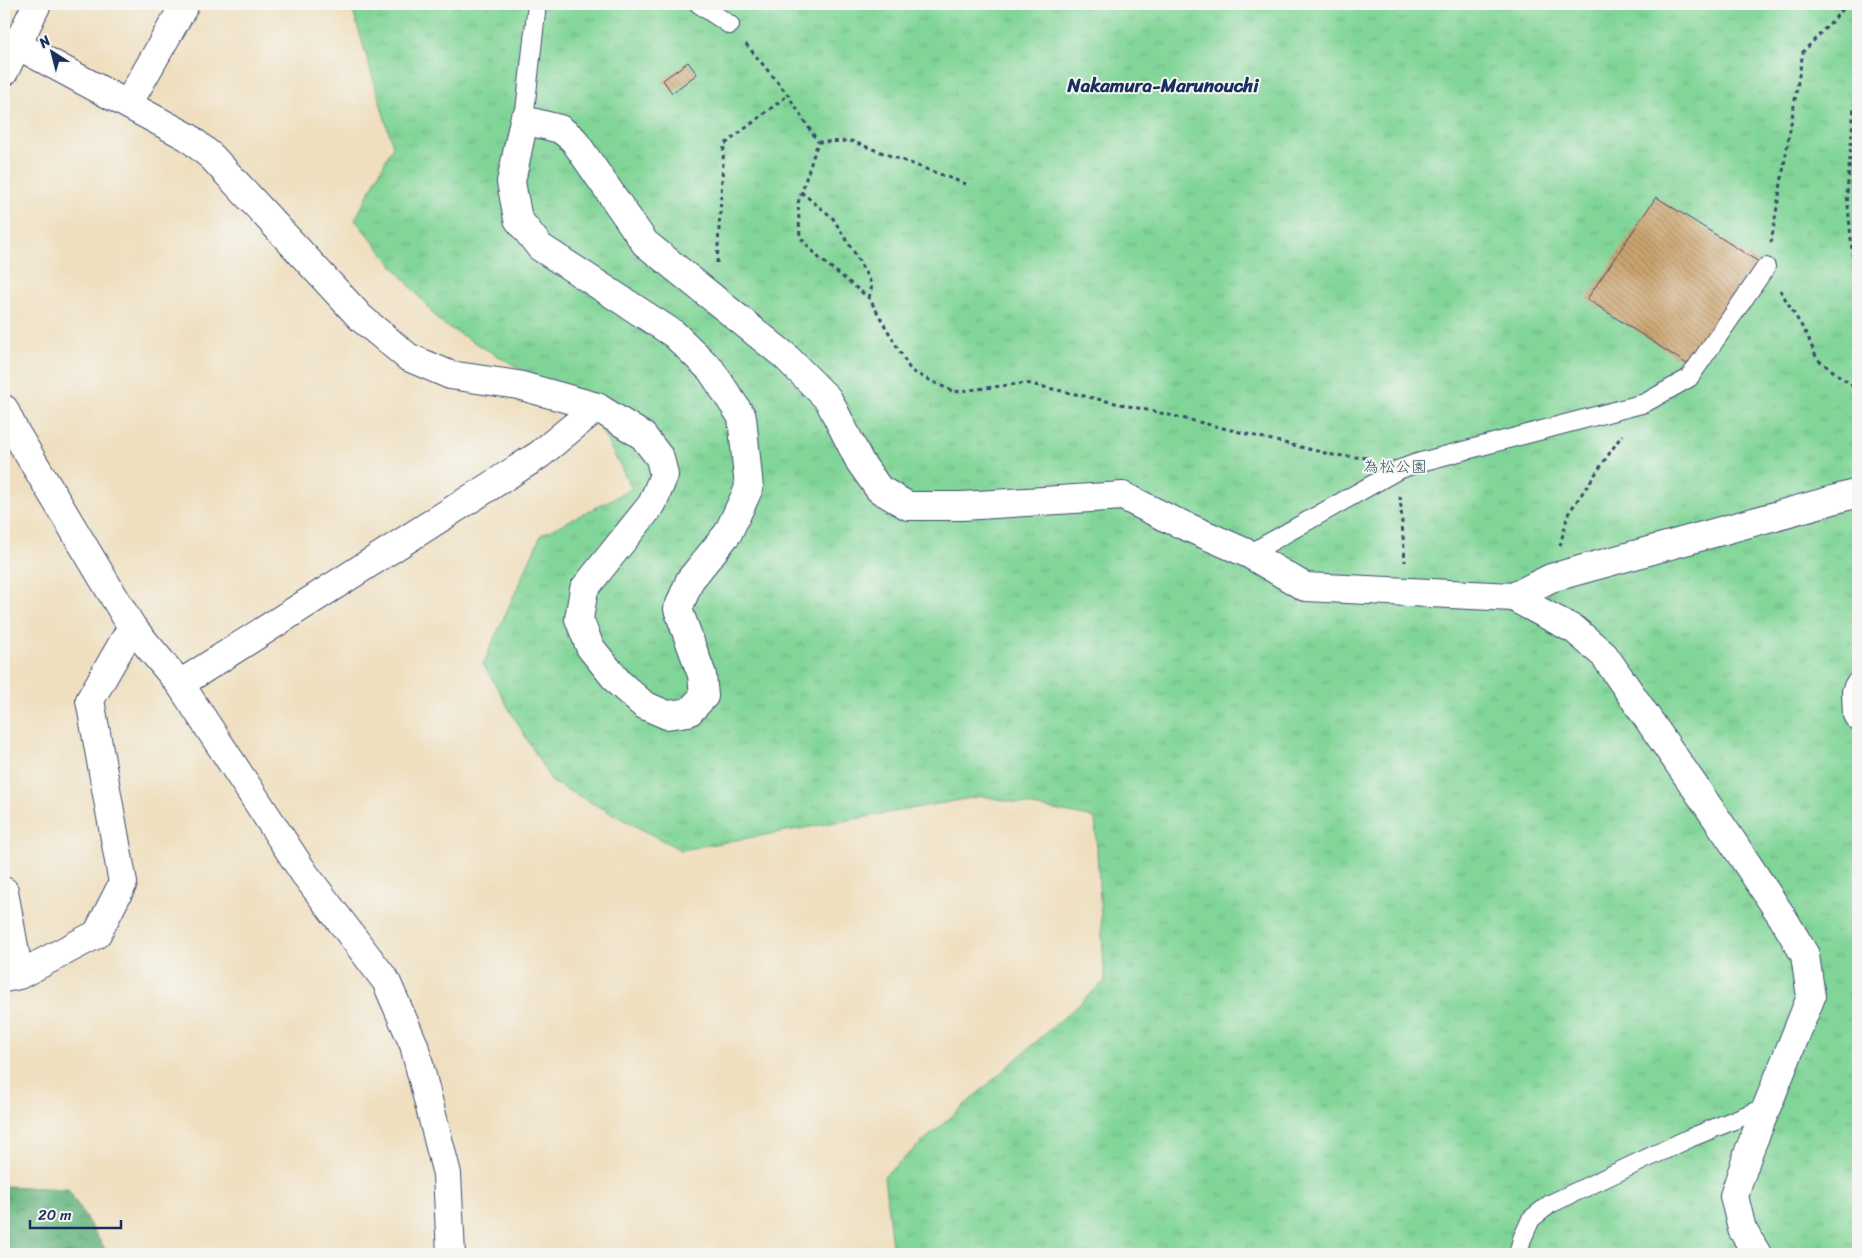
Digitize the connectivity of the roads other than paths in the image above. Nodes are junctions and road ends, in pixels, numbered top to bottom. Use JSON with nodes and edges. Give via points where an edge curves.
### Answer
{"nodes":[{"id":1,"x":37,"y":4,"type":"edge"},
{"id":2,"x":185,"y":4,"type":"edge"},
{"id":3,"x":537,"y":4,"type":"edge"},
{"id":4,"x":699,"y":4,"type":"edge"},
{"id":5,"x":730,"y":25,"type":"road end"},
{"id":6,"x":17,"y":45,"type":"junction"},
{"id":7,"x":4,"y":72,"type":"edge"},
{"id":8,"x":128,"y":104,"type":"junction"},
{"id":9,"x":524,"y":120,"type":"junction"},
{"id":10,"x":1766,"y":267,"type":"road end"},
{"id":11,"x":597,"y":407,"type":"junction"},
{"id":12,"x":4,"y":409,"type":"edge"},
{"id":13,"x":13,"y":442,"type":"edge"},
{"id":14,"x":1858,"y":493,"type":"edge"},
{"id":15,"x":1249,"y":554,"type":"junction"},
{"id":16,"x":1513,"y":597,"type":"junction"},
{"id":17,"x":132,"y":627,"type":"junction"},
{"id":18,"x":180,"y":684,"type":"junction"},
{"id":19,"x":1858,"y":687,"type":"edge"},
{"id":20,"x":1858,"y":716,"type":"edge"},
{"id":21,"x":4,"y":891,"type":"edge"},
{"id":22,"x":11,"y":976,"type":"edge"},
{"id":23,"x":1766,"y":1107,"type":"junction"},
{"id":24,"x":451,"y":1254,"type":"edge"},
{"id":25,"x":1518,"y":1254,"type":"edge"},
{"id":26,"x":1758,"y":1254,"type":"edge"}],
"edges":[{"from":1,"to":6,"type":"street"},
{"from":2,"to":8,"type":"street"},
{"from":3,"to":9,"type":"lane"},
{"from":4,"to":5,"type":"lane"},
{"from":6,"to":7,"type":"street"},
{"from":6,"to":8,"type":"street"},
{"from":8,"to":11,"type":"street","via":[[188,137],[212,157],[361,318],[408,357],[450,374],[518,385]]},
{"from":9,"to":11,"type":"street","via":[[510,182],[518,218],[540,247],[674,334],[710,370],[742,417],[749,488],[728,533],[690,580],[678,609],[702,675],[704,696],[689,712],[667,715],[644,705],[619,683],[590,647],[579,619],[584,589],[652,504],[664,474],[660,458],[643,436]]},
{"from":9,"to":15,"type":"street","via":[[560,129],[573,139],[645,242],[786,356],[828,399],[860,462],[879,489],[908,506],[962,506],[1123,496]]},
{"from":10,"to":15,"type":"lane","via":[[1689,378],[1645,403],[1398,470]]},
{"from":11,"to":18,"type":"street","via":[[539,455]]},
{"from":12,"to":13,"type":"street"},
{"from":13,"to":17,"type":"street"},
{"from":14,"to":16,"type":"street","via":[[1552,578]]},
{"from":15,"to":16,"type":"street","via":[[1305,587]]},
{"from":16,"to":23,"type":"street","via":[[1575,630],[1604,655],[1730,838],[1805,956],[1810,997]]},
{"from":17,"to":18,"type":"street"},
{"from":17,"to":22,"type":"street","via":[[90,700],[123,883],[97,934]]},
{"from":18,"to":24,"type":"street","via":[[304,873],[386,982],[414,1045],[447,1174]]},
{"from":19,"to":20,"type":"street"},
{"from":21,"to":22,"type":"street"},
{"from":23,"to":25,"type":"lane","via":[[1690,1138],[1550,1204],[1531,1219]]},
{"from":23,"to":26,"type":"street","via":[[1734,1196],[1742,1229]]}]}
